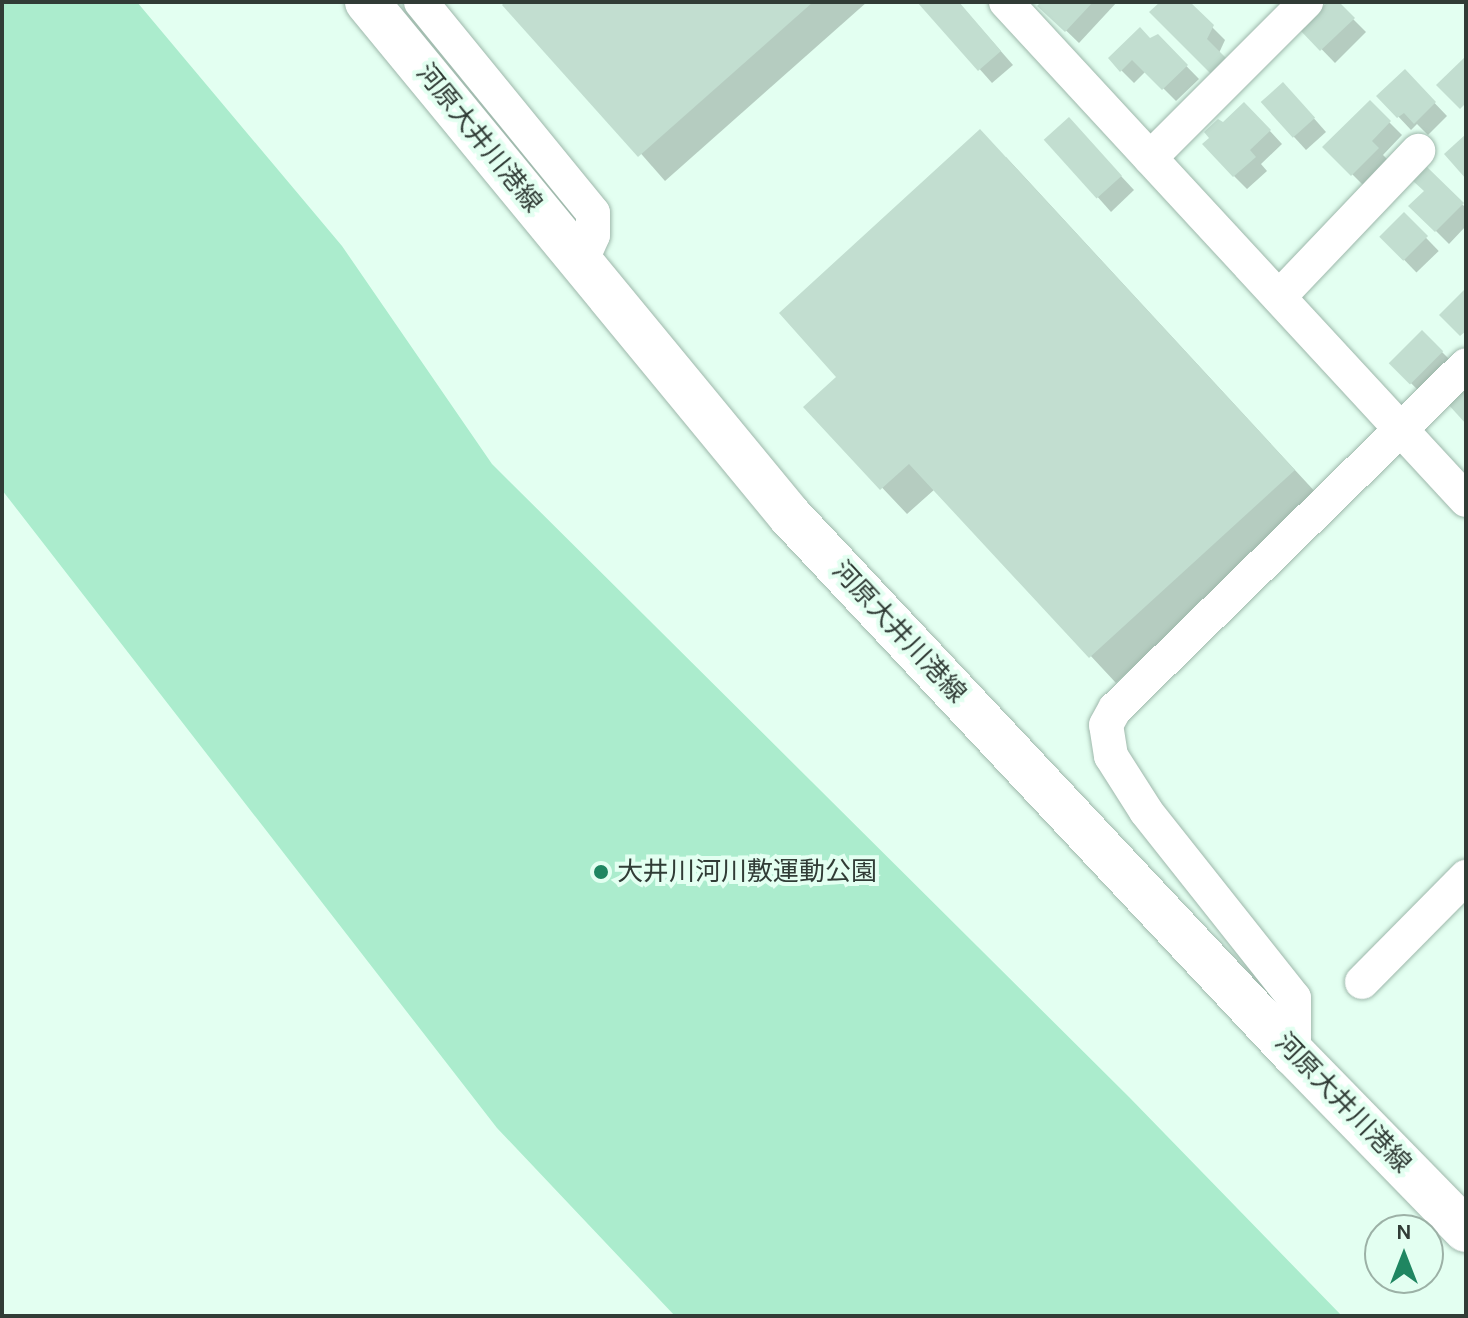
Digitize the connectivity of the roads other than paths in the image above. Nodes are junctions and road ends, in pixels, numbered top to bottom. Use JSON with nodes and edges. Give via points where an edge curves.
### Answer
{"nodes":[{"id":1,"x":367,"y":2,"type":"edge"},
{"id":2,"x":421,"y":2,"type":"edge"},
{"id":3,"x":1006,"y":2,"type":"edge"},
{"id":4,"x":1306,"y":2,"type":"edge"},
{"id":5,"x":1418,"y":151,"type":"dead end"},
{"id":6,"x":1150,"y":158,"type":"junction"},
{"id":7,"x":581,"y":262,"type":"junction"},
{"id":8,"x":1279,"y":297,"type":"junction"},
{"id":9,"x":1466,"y":365,"type":"edge"},
{"id":10,"x":1401,"y":430,"type":"junction"},
{"id":11,"x":1466,"y":500,"type":"edge"},
{"id":12,"x":1466,"y":877,"type":"edge"},
{"id":13,"x":1362,"y":982,"type":"dead end"},
{"id":14,"x":1294,"y":1054,"type":"junction"},
{"id":15,"x":1466,"y":1230,"type":"edge"}],
"edges":[{"from":1,"to":7,"type":"main road","name":"河原大井川港線"},
{"from":2,"to":7,"type":"street","via":[[593,213],[593,235]]},
{"from":3,"to":6,"type":"street"},
{"from":4,"to":6,"type":"street"},
{"from":5,"to":8,"type":"street"},
{"from":6,"to":8,"type":"street"},
{"from":7,"to":14,"type":"main road","name":"河原大井川港線","via":[[790,516]]},
{"from":8,"to":10,"type":"street"},
{"from":9,"to":10,"type":"street"},
{"from":10,"to":11,"type":"street"},
{"from":10,"to":14,"type":"street","via":[[1115,709],[1106,725],[1111,756],[1146,811],[1294,998]]},
{"from":12,"to":13,"type":"street"},
{"from":14,"to":15,"type":"main road","name":"河原大井川港線"}]}
